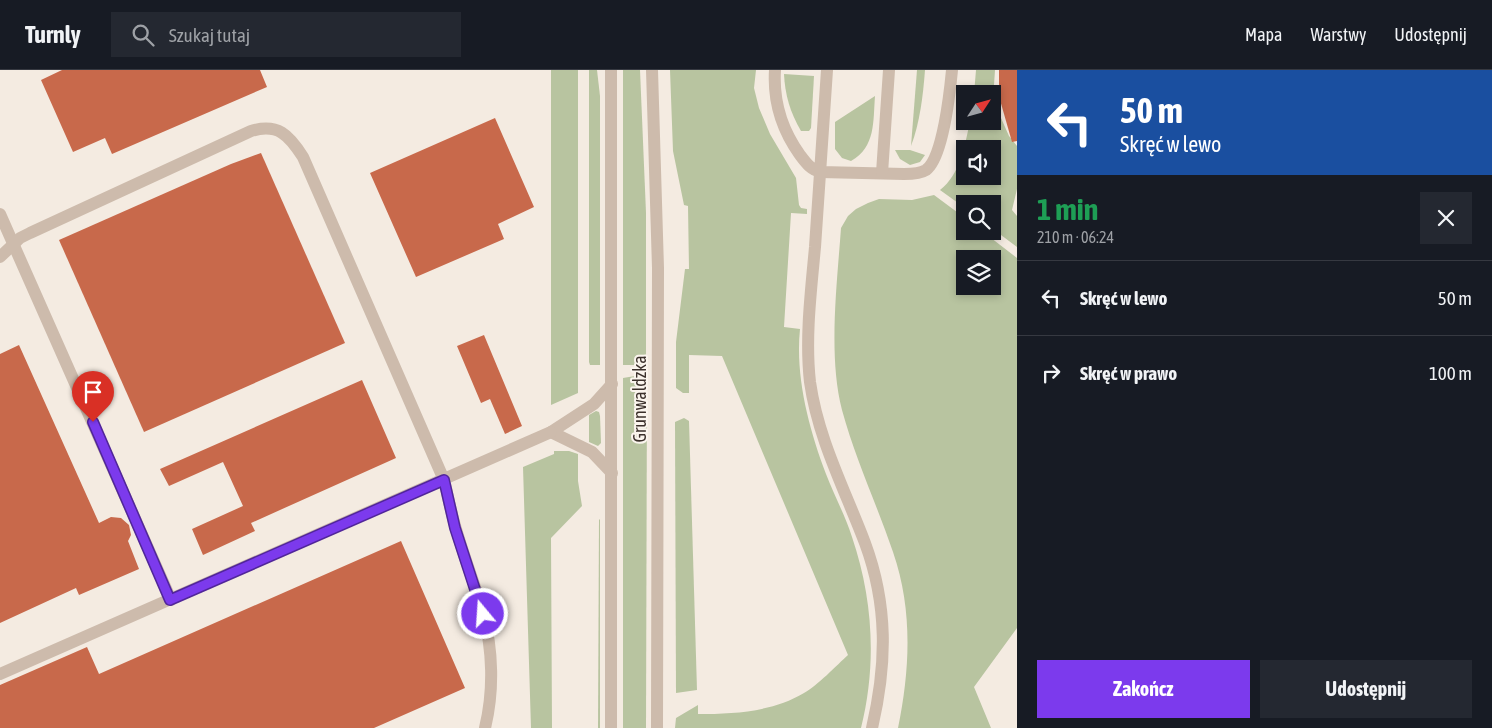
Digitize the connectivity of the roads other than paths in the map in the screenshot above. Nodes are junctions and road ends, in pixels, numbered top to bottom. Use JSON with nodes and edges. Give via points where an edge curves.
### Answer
{"nodes":[{"id":1,"x":611,"y":70,"type":"edge"},
{"id":2,"x":652,"y":70,"type":"edge"},
{"id":3,"x":775,"y":70,"type":"edge"},
{"id":4,"x":827,"y":70,"type":"edge"},
{"id":5,"x":889,"y":70,"type":"edge"},
{"id":6,"x":952,"y":70,"type":"edge"},
{"id":7,"x":821,"y":172,"type":"junction"},
{"id":8,"x":882,"y":173,"type":"junction"},
{"id":9,"x":0,"y":214,"type":"edge"},
{"id":10,"x":14,"y":244,"type":"junction"},
{"id":11,"x":0,"y":257,"type":"edge"},
{"id":12,"x":612,"y":384,"type":"junction"},
{"id":13,"x":551,"y":432,"type":"junction"},
{"id":14,"x":612,"y":473,"type":"junction"},
{"id":15,"x":444,"y":480,"type":"junction"},
{"id":16,"x":170,"y":600,"type":"junction"},
{"id":17,"x":0,"y":674,"type":"edge"},
{"id":18,"x":485,"y":728,"type":"edge"},
{"id":19,"x":612,"y":728,"type":"edge"},
{"id":20,"x":657,"y":728,"type":"edge"},
{"id":21,"x":872,"y":728,"type":"edge"}],
"edges":[{"from":1,"to":12,"type":"street","name":"Grunwaldzka"},
{"from":2,"to":20,"type":"street","name":"Grunwaldzka","via":[[658,268]]},
{"from":3,"to":7,"type":"street","via":[[774,86],[785,130],[810,168]]},
{"from":4,"to":7,"type":"street"},
{"from":5,"to":8,"type":"street"},
{"from":6,"to":8,"type":"street","via":[[943,129],[928,169],[916,173]]},
{"from":7,"to":8,"type":"street"},
{"from":7,"to":21,"type":"street","via":[[808,339],[810,382],[816,413],[865,544],[881,604],[883,656],[880,696]]},
{"from":9,"to":10,"type":"street"},
{"from":10,"to":11,"type":"street"},
{"from":10,"to":15,"type":"street","via":[[30,233],[251,131],[264,127],[275,129],[293,142],[303,157]]},
{"from":10,"to":16,"type":"street"},
{"from":12,"to":13,"type":"street","via":[[594,404]]},
{"from":12,"to":14,"type":"street","name":"Grunwaldzka"},
{"from":13,"to":14,"type":"street","via":[[592,452]]},
{"from":13,"to":15,"type":"street"},
{"from":14,"to":19,"type":"street","name":"Grunwaldzka"},
{"from":15,"to":16,"type":"street"},
{"from":15,"to":18,"type":"street","via":[[487,632],[491,692]]},
{"from":16,"to":17,"type":"street"}]}
